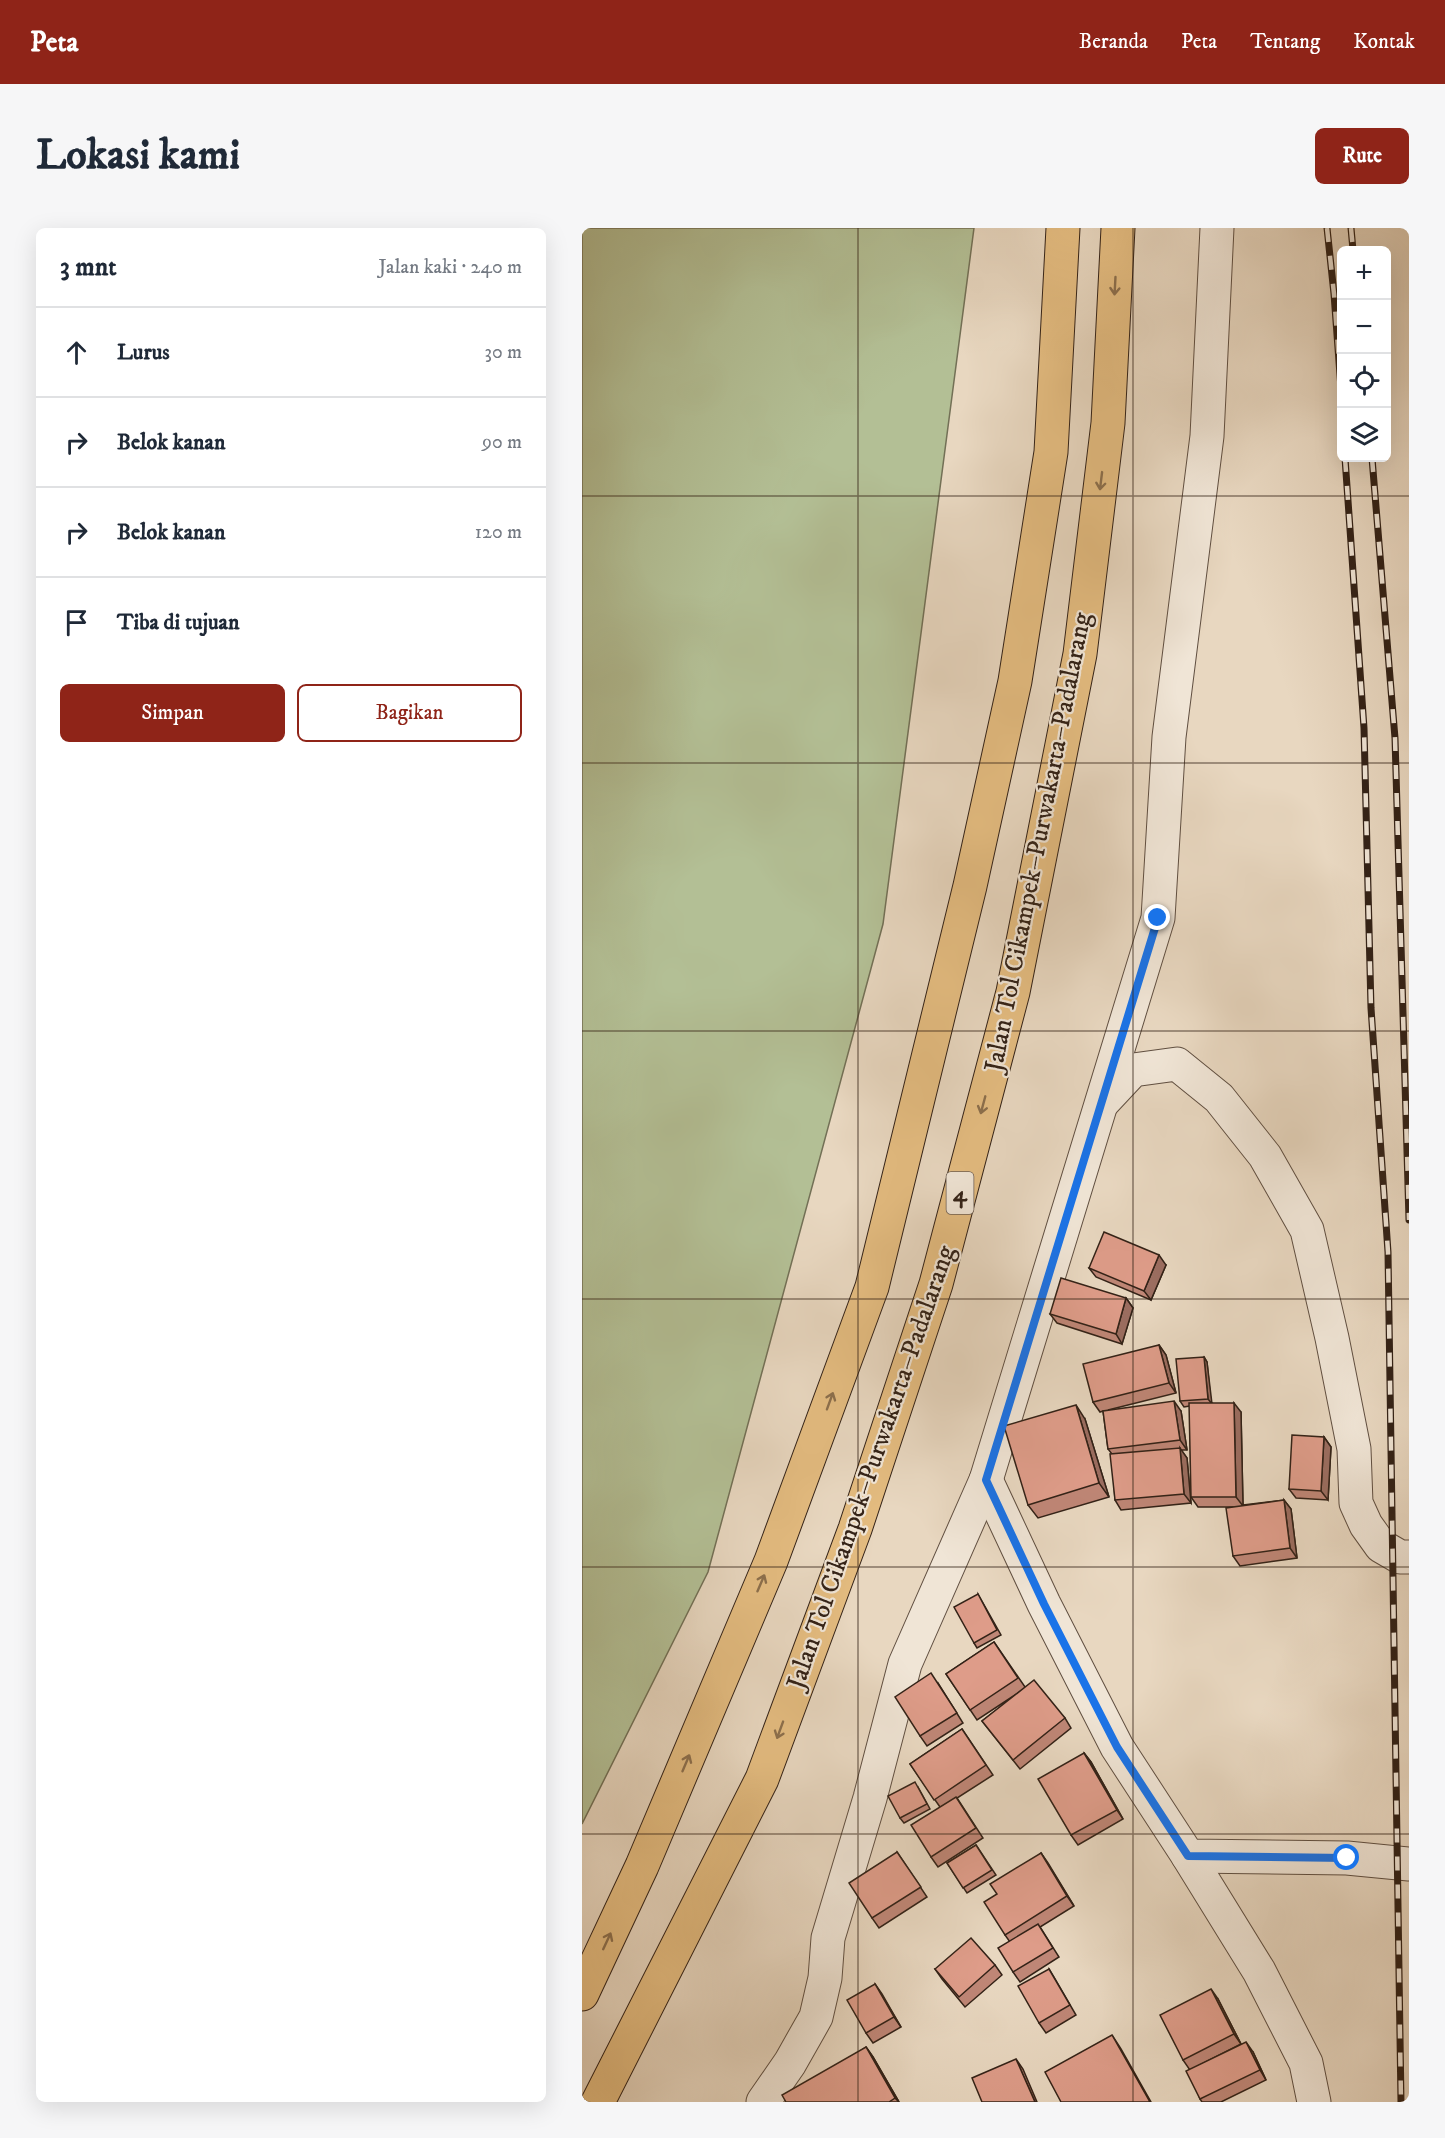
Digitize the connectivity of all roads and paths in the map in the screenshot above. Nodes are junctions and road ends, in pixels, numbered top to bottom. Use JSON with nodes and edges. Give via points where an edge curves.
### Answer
{"nodes":[{"id":1,"x":1063,"y":228,"type":"edge"},
{"id":2,"x":1118,"y":228,"type":"edge"},
{"id":3,"x":1217,"y":228,"type":"edge"},
{"id":4,"x":1100,"y":1105,"type":"junction"},
{"id":5,"x":986,"y":1480,"type":"junction"},
{"id":6,"x":1409,"y":1557,"type":"edge"},
{"id":7,"x":1188,"y":1856,"type":"junction"},
{"id":8,"x":1409,"y":1864,"type":"edge"},
{"id":9,"x":582,"y":1994,"type":"edge"},
{"id":10,"x":598,"y":2102,"type":"edge"},
{"id":11,"x":763,"y":2102,"type":"edge"},
{"id":12,"x":1314,"y":2102,"type":"edge"}],
"edges":[{"from":9,"to":1,"type":"highway","name":"Jalan Tol Cikampek–Purwakarta–Padalarang","one_way":true,"via":[[642,1866],[771,1561],[872,1287],[970,886],[1015,681],[1051,452]]},
{"from":2,"to":10,"type":"highway","name":"Jalan Tol Cikampek–Purwakarta–Padalarang","number":"4","one_way":true,"via":[[1108,423],[1080,654],[1013,992],[936,1284],[855,1529],[762,1779]]},
{"from":3,"to":4,"type":"street","via":[[1207,436],[1169,737],[1158,918]]},
{"from":4,"to":5,"type":"street"},
{"from":4,"to":6,"type":"street","via":[[1133,1070],[1177,1064],[1220,1098],[1265,1156],[1307,1230],[1354,1449],[1356,1503],[1381,1546],[1400,1557]]},
{"from":5,"to":7,"type":"street","via":[[1117,1747]]},
{"from":5,"to":11,"type":"street","via":[[905,1664],[828,1938],[816,2018]]},
{"from":7,"to":8,"type":"street","via":[[1347,1858]]},
{"from":7,"to":12,"type":"street","via":[[1259,1971],[1306,2063]]}]}
